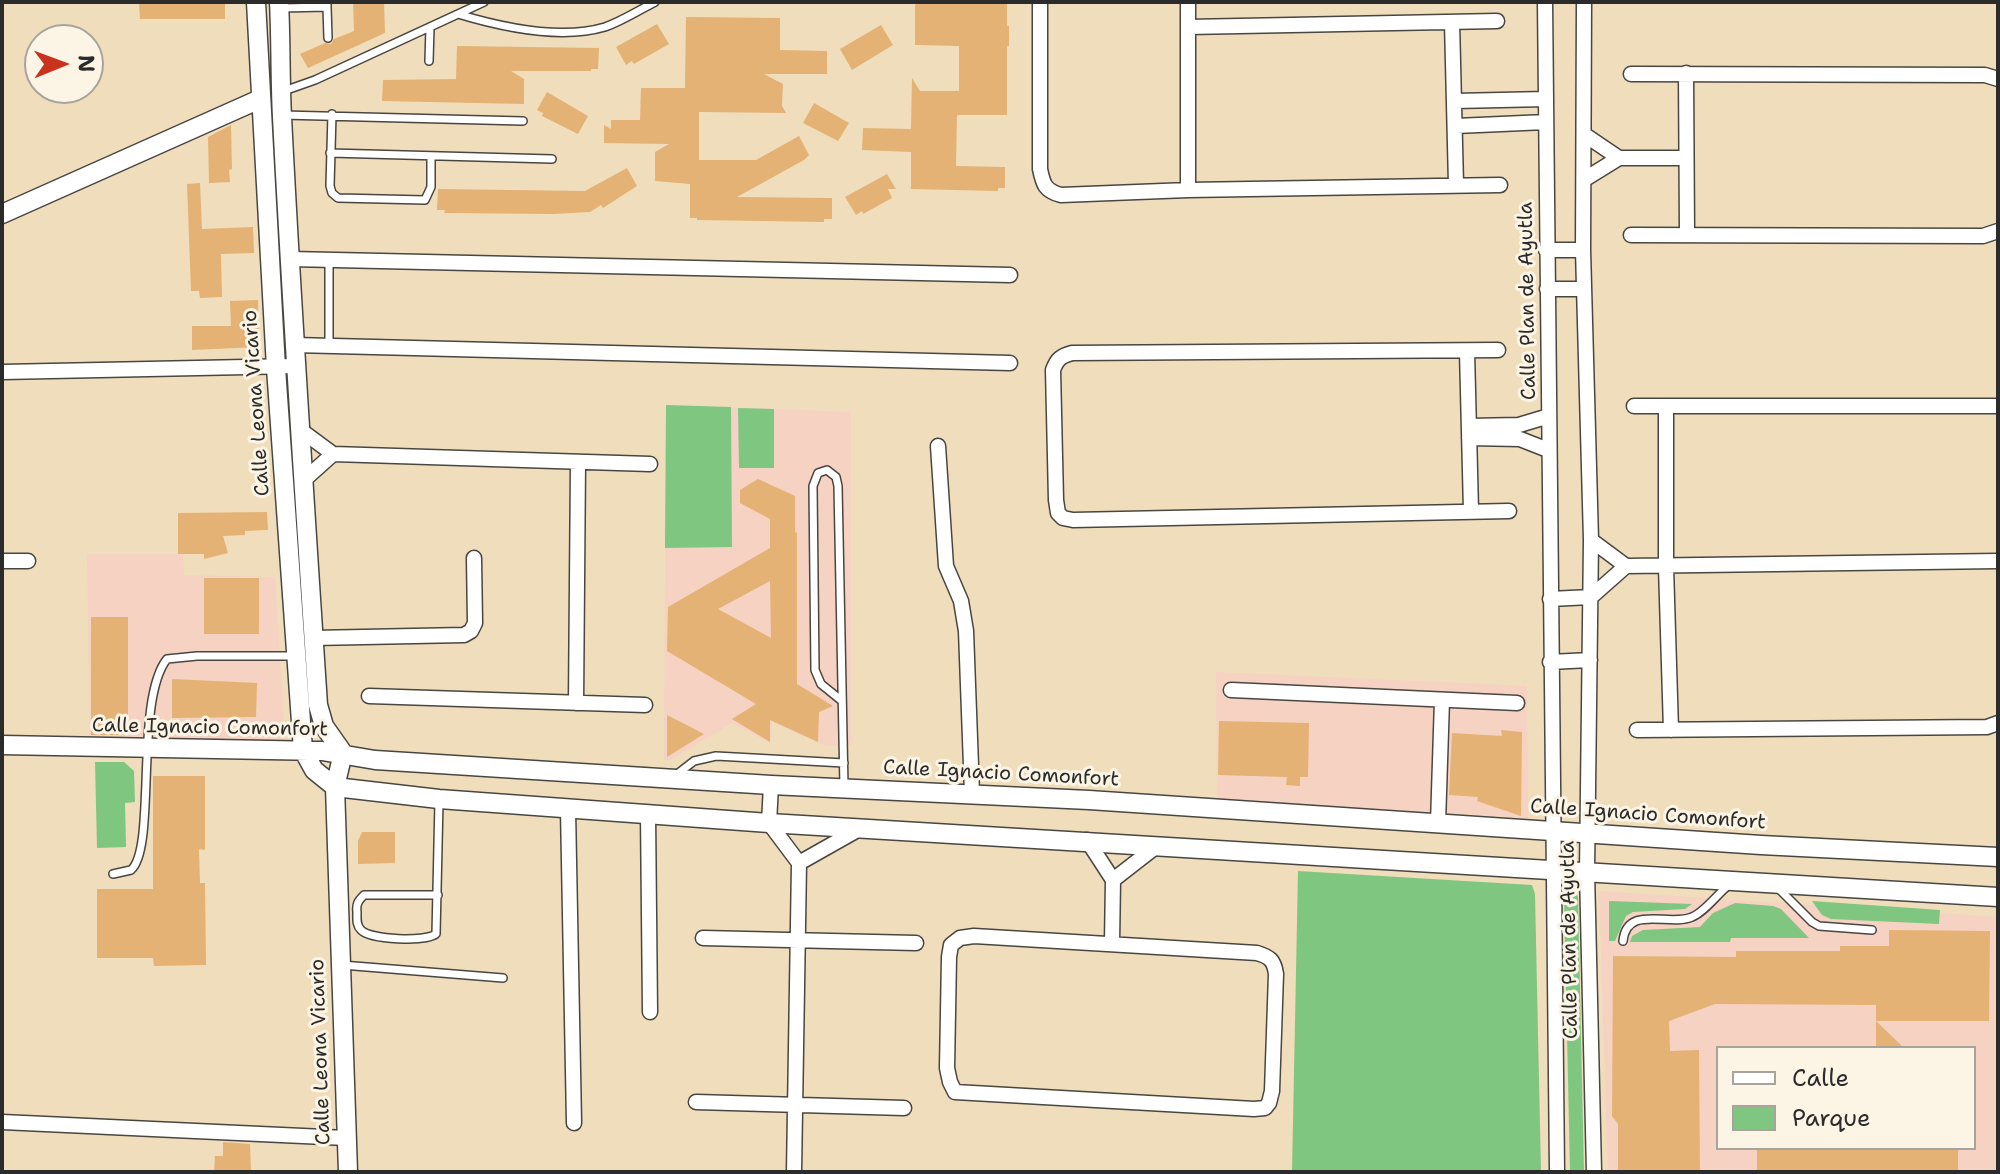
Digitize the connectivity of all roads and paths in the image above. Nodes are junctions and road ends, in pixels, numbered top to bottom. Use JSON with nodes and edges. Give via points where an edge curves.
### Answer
{"nodes":[{"id":1,"x":256,"y":2,"type":"edge"},
{"id":2,"x":484,"y":2,"type":"edge"},
{"id":3,"x":655,"y":2,"type":"edge"},
{"id":4,"x":1040,"y":2,"type":"edge"},
{"id":5,"x":1188,"y":2,"type":"edge"},
{"id":6,"x":1545,"y":2,"type":"edge"},
{"id":7,"x":1584,"y":2,"type":"edge"},
{"id":8,"x":327,"y":4,"type":"edge"},
{"id":9,"x":279,"y":5,"type":"edge"},
{"id":10,"x":458,"y":14,"type":"junction"},
{"id":11,"x":1497,"y":21,"type":"dead end"},
{"id":12,"x":1452,"y":22,"type":"junction"},
{"id":13,"x":430,"y":27,"type":"junction"},
{"id":14,"x":1188,"y":27,"type":"junction"},
{"id":15,"x":328,"y":38,"type":"dead end"},
{"id":16,"x":429,"y":61,"type":"dead end"},
{"id":17,"x":1686,"y":73,"type":"junction"},
{"id":18,"x":1631,"y":74,"type":"dead end"},
{"id":19,"x":1998,"y":79,"type":"edge"},
{"id":20,"x":281,"y":92,"type":"junction"},
{"id":21,"x":260,"y":99,"type":"junction"},
{"id":22,"x":1546,"y":99,"type":"junction"},
{"id":23,"x":1455,"y":101,"type":"junction"},
{"id":24,"x":332,"y":114,"type":"junction"},
{"id":25,"x":282,"y":115,"type":"junction"},
{"id":26,"x":523,"y":121,"type":"dead end"},
{"id":27,"x":1546,"y":122,"type":"junction"},
{"id":28,"x":1456,"y":126,"type":"junction"},
{"id":29,"x":1585,"y":135,"type":"junction"},
{"id":30,"x":330,"y":153,"type":"junction"},
{"id":31,"x":431,"y":157,"type":"junction"},
{"id":32,"x":1619,"y":158,"type":"junction"},
{"id":33,"x":1686,"y":158,"type":"junction"},
{"id":34,"x":552,"y":159,"type":"dead end"},
{"id":35,"x":1585,"y":179,"type":"junction"},
{"id":36,"x":1456,"y":185,"type":"junction"},
{"id":37,"x":1500,"y":185,"type":"dead end"},
{"id":38,"x":1188,"y":190,"type":"junction"},
{"id":39,"x":2,"y":214,"type":"edge"},
{"id":40,"x":1998,"y":231,"type":"edge"},
{"id":41,"x":1687,"y":234,"type":"junction"},
{"id":42,"x":1631,"y":235,"type":"dead end"},
{"id":43,"x":1546,"y":250,"type":"junction"},
{"id":44,"x":1583,"y":250,"type":"junction"},
{"id":45,"x":290,"y":259,"type":"junction"},
{"id":46,"x":329,"y":260,"type":"junction"},
{"id":47,"x":1010,"y":275,"type":"dead end"},
{"id":48,"x":1547,"y":289,"type":"junction"},
{"id":49,"x":1584,"y":289,"type":"junction"},
{"id":50,"x":294,"y":345,"type":"junction"},
{"id":51,"x":329,"y":346,"type":"junction"},
{"id":52,"x":1498,"y":350,"type":"dead end"},
{"id":53,"x":1467,"y":351,"type":"junction"},
{"id":54,"x":1010,"y":363,"type":"dead end"},
{"id":55,"x":295,"y":366,"type":"junction"},
{"id":56,"x":276,"y":368,"type":"junction"},
{"id":57,"x":2,"y":372,"type":"edge"},
{"id":58,"x":1634,"y":406,"type":"dead end"},
{"id":59,"x":1666,"y":406,"type":"junction"},
{"id":60,"x":1998,"y":406,"type":"edge"},
{"id":61,"x":1549,"y":416,"type":"junction"},
{"id":62,"x":302,"y":431,"type":"junction"},
{"id":63,"x":1469,"y":432,"type":"junction"},
{"id":64,"x":1520,"y":432,"type":"junction"},
{"id":65,"x":938,"y":446,"type":"dead end"},
{"id":66,"x":1548,"y":450,"type":"junction"},
{"id":67,"x":333,"y":454,"type":"junction"},
{"id":68,"x":578,"y":462,"type":"junction"},
{"id":69,"x":650,"y":464,"type":"dead end"},
{"id":70,"x":304,"y":480,"type":"junction"},
{"id":71,"x":1471,"y":511,"type":"junction"},
{"id":72,"x":1509,"y":511,"type":"dead end"},
{"id":73,"x":297,"y":523,"type":"junction"},
{"id":74,"x":1591,"y":540,"type":"junction"},
{"id":75,"x":474,"y":558,"type":"dead end"},
{"id":76,"x":2,"y":561,"type":"edge"},
{"id":77,"x":28,"y":561,"type":"dead end"},
{"id":78,"x":1998,"y":561,"type":"edge"},
{"id":79,"x":1626,"y":566,"type":"junction"},
{"id":80,"x":1666,"y":567,"type":"junction"},
{"id":81,"x":1591,"y":597,"type":"junction"},
{"id":82,"x":1550,"y":599,"type":"junction"},
{"id":83,"x":313,"y":638,"type":"junction"},
{"id":84,"x":297,"y":656,"type":"junction"},
{"id":85,"x":1590,"y":660,"type":"junction"},
{"id":86,"x":1550,"y":662,"type":"junction"},
{"id":87,"x":1231,"y":690,"type":"dead end"},
{"id":88,"x":369,"y":696,"type":"dead end"},
{"id":89,"x":1442,"y":700,"type":"junction"},
{"id":90,"x":842,"y":701,"type":"junction"},
{"id":91,"x":576,"y":703,"type":"junction"},
{"id":92,"x":1517,"y":703,"type":"dead end"},
{"id":93,"x":645,"y":705,"type":"dead end"},
{"id":94,"x":1998,"y":723,"type":"edge"},
{"id":95,"x":1637,"y":730,"type":"dead end"},
{"id":96,"x":1671,"y":730,"type":"junction"},
{"id":97,"x":2,"y":745,"type":"edge"},
{"id":98,"x":147,"y":749,"type":"junction"},
{"id":99,"x":303,"y":750,"type":"junction"},
{"id":100,"x":343,"y":753,"type":"junction"},
{"id":101,"x":844,"y":763,"type":"junction"},
{"id":102,"x":672,"y":778,"type":"junction"},
{"id":103,"x":771,"y":785,"type":"junction"},
{"id":104,"x":335,"y":787,"type":"junction"},
{"id":105,"x":844,"y":788,"type":"junction"},
{"id":106,"x":972,"y":793,"type":"junction"},
{"id":107,"x":439,"y":799,"type":"junction"},
{"id":108,"x":568,"y":809,"type":"junction"},
{"id":109,"x":648,"y":814,"type":"junction"},
{"id":110,"x":769,"y":823,"type":"junction"},
{"id":111,"x":1438,"y":823,"type":"junction"},
{"id":112,"x":861,"y":828,"type":"junction"},
{"id":113,"x":1553,"y":831,"type":"junction"},
{"id":114,"x":1588,"y":832,"type":"junction"},
{"id":115,"x":1087,"y":840,"type":"junction"},
{"id":116,"x":1158,"y":845,"type":"junction"},
{"id":117,"x":1998,"y":857,"type":"edge"},
{"id":118,"x":799,"y":863,"type":"junction"},
{"id":119,"x":1553,"y":871,"type":"junction"},
{"id":120,"x":1587,"y":872,"type":"junction"},
{"id":121,"x":113,"y":874,"type":"dead end"},
{"id":122,"x":1113,"y":880,"type":"junction"},
{"id":123,"x":1735,"y":881,"type":"junction"},
{"id":124,"x":1774,"y":883,"type":"junction"},
{"id":125,"x":438,"y":895,"type":"junction"},
{"id":126,"x":1998,"y":897,"type":"edge"},
{"id":127,"x":1872,"y":930,"type":"dead end"},
{"id":128,"x":703,"y":938,"type":"dead end"},
{"id":129,"x":798,"y":940,"type":"junction"},
{"id":130,"x":1623,"y":941,"type":"dead end"},
{"id":131,"x":916,"y":943,"type":"dead end"},
{"id":132,"x":1112,"y":943,"type":"junction"},
{"id":133,"x":340,"y":965,"type":"junction"},
{"id":134,"x":503,"y":978,"type":"dead end"},
{"id":135,"x":650,"y":1012,"type":"dead end"},
{"id":136,"x":696,"y":1102,"type":"dead end"},
{"id":137,"x":795,"y":1105,"type":"junction"},
{"id":138,"x":904,"y":1108,"type":"dead end"},
{"id":139,"x":2,"y":1122,"type":"edge"},
{"id":140,"x":574,"y":1123,"type":"dead end"},
{"id":141,"x":346,"y":1138,"type":"junction"},
{"id":142,"x":348,"y":1172,"type":"edge"},
{"id":143,"x":794,"y":1172,"type":"edge"},
{"id":144,"x":1557,"y":1172,"type":"edge"},
{"id":145,"x":1594,"y":1172,"type":"edge"}],
"edges":[{"from":1,"to":21,"type":"main road","name":"Calle Leona Vicario"},
{"from":2,"to":10,"type":"lane"},
{"from":3,"to":10,"type":"lane","via":[[589,30],[501,27]]},
{"from":4,"to":38,"type":"street","via":[[1040,169],[1050,192]]},
{"from":5,"to":14,"type":"street"},
{"from":6,"to":22,"type":"street","name":"Calle Plan de Ayutla"},
{"from":7,"to":29,"type":"street","name":"Calle Plan de Ayutla"},
{"from":8,"to":9,"type":"lane"},
{"from":8,"to":15,"type":"lane"},
{"from":9,"to":20,"type":"main road","name":"Calle Leona Vicario"},
{"from":10,"to":13,"type":"lane"},
{"from":11,"to":12,"type":"street"},
{"from":12,"to":14,"type":"street"},
{"from":12,"to":23,"type":"street"},
{"from":13,"to":16,"type":"lane"},
{"from":13,"to":20,"type":"lane"},
{"from":14,"to":38,"type":"street"},
{"from":17,"to":18,"type":"street"},
{"from":17,"to":19,"type":"street"},
{"from":17,"to":33,"type":"street"},
{"from":20,"to":25,"type":"main road","name":"Calle Leona Vicario"},
{"from":21,"to":39,"type":"main road"},
{"from":21,"to":56,"type":"main road","name":"Calle Leona Vicario"},
{"from":22,"to":23,"type":"street"},
{"from":22,"to":27,"type":"street","name":"Calle Plan de Ayutla"},
{"from":23,"to":28,"type":"street"},
{"from":24,"to":25,"type":"lane"},
{"from":24,"to":26,"type":"lane"},
{"from":24,"to":30,"type":"lane"},
{"from":25,"to":45,"type":"main road","name":"Calle Leona Vicario"},
{"from":27,"to":28,"type":"street"},
{"from":27,"to":43,"type":"street","name":"Calle Plan de Ayutla"},
{"from":28,"to":36,"type":"street"},
{"from":29,"to":32,"type":"street"},
{"from":29,"to":35,"type":"street","name":"Calle Plan de Ayutla"},
{"from":30,"to":31,"type":"lane"},
{"from":30,"to":31,"type":"lane","via":[[332,193],[347,199],[425,200],[431,187]]},
{"from":31,"to":34,"type":"lane"},
{"from":32,"to":33,"type":"street"},
{"from":32,"to":35,"type":"street"},
{"from":33,"to":41,"type":"street"},
{"from":35,"to":44,"type":"street","name":"Calle Plan de Ayutla"},
{"from":36,"to":37,"type":"street"},
{"from":36,"to":38,"type":"street"},
{"from":40,"to":41,"type":"street","via":[[1983,236]]},
{"from":41,"to":42,"type":"street"},
{"from":43,"to":44,"type":"street","name":"Calle Plan de Ayutla"},
{"from":43,"to":48,"type":"street","name":"Calle Plan de Ayutla"},
{"from":44,"to":49,"type":"street","name":"Calle Plan de Ayutla"},
{"from":45,"to":46,"type":"street"},
{"from":45,"to":50,"type":"main road","name":"Calle Leona Vicario"},
{"from":46,"to":47,"type":"street"},
{"from":46,"to":51,"type":"lane"},
{"from":48,"to":49,"type":"street","name":"Calle Plan de Ayutla"},
{"from":48,"to":61,"type":"street","name":"Calle Plan de Ayutla"},
{"from":49,"to":74,"type":"street","name":"Calle Plan de Ayutla"},
{"from":50,"to":51,"type":"street"},
{"from":50,"to":55,"type":"main road","name":"Calle Leona Vicario"},
{"from":51,"to":54,"type":"street"},
{"from":52,"to":53,"type":"street"},
{"from":53,"to":63,"type":"street"},
{"from":53,"to":71,"type":"street","via":[[1072,353],[1056,361],[1053,384],[1056,500],[1063,518]]},
{"from":55,"to":56,"type":"street"},
{"from":55,"to":62,"type":"main road","name":"Calle Leona Vicario"},
{"from":56,"to":57,"type":"street"},
{"from":56,"to":73,"type":"main road","name":"Calle Leona Vicario"},
{"from":58,"to":59,"type":"street"},
{"from":59,"to":60,"type":"street"},
{"from":59,"to":80,"type":"street"},
{"from":61,"to":64,"type":"street"},
{"from":61,"to":66,"type":"street","name":"Calle Plan de Ayutla"},
{"from":62,"to":67,"type":"street"},
{"from":62,"to":70,"type":"main road","name":"Calle Leona Vicario"},
{"from":63,"to":64,"type":"street"},
{"from":63,"to":71,"type":"street"},
{"from":64,"to":66,"type":"street"},
{"from":65,"to":106,"type":"street","via":[[946,566],[961,601],[966,631]]},
{"from":66,"to":82,"type":"street","name":"Calle Plan de Ayutla"},
{"from":67,"to":68,"type":"street"},
{"from":67,"to":70,"type":"street"},
{"from":68,"to":69,"type":"street"},
{"from":68,"to":91,"type":"street"},
{"from":70,"to":73,"type":"main road","name":"Calle Leona Vicario"},
{"from":71,"to":72,"type":"street"},
{"from":73,"to":83,"type":"main road","name":"Calle Leona Vicario"},
{"from":73,"to":84,"type":"main road","name":"Calle Leona Vicario"},
{"from":74,"to":79,"type":"street"},
{"from":74,"to":81,"type":"street","name":"Calle Plan de Ayutla"},
{"from":75,"to":83,"type":"street","via":[[475,623],[464,635]]},
{"from":76,"to":77,"type":"street"},
{"from":78,"to":80,"type":"street"},
{"from":79,"to":80,"type":"street"},
{"from":79,"to":81,"type":"street"},
{"from":80,"to":96,"type":"street"},
{"from":81,"to":82,"type":"street"},
{"from":81,"to":85,"type":"street","name":"Calle Plan de Ayutla"},
{"from":82,"to":86,"type":"street","name":"Calle Plan de Ayutla"},
{"from":83,"to":100,"type":"main road","name":"Calle Leona Vicario","via":[[318,705],[324,726]]},
{"from":84,"to":98,"type":"lane","via":[[167,659],[155,678]]},
{"from":84,"to":99,"type":"main road","name":"Calle Leona Vicario"},
{"from":85,"to":86,"type":"street"},
{"from":85,"to":114,"type":"street","name":"Calle Plan de Ayutla"},
{"from":86,"to":113,"type":"street","name":"Calle Plan de Ayutla"},
{"from":87,"to":89,"type":"street"},
{"from":88,"to":91,"type":"street"},
{"from":89,"to":92,"type":"street"},
{"from":89,"to":111,"type":"street"},
{"from":90,"to":90,"type":"lane","via":[[838,486],[827,470],[818,473],[813,486],[815,670],[821,684]]},
{"from":90,"to":101,"type":"lane"},
{"from":91,"to":93,"type":"street"},
{"from":94,"to":96,"type":"street"},
{"from":95,"to":96,"type":"street"},
{"from":97,"to":98,"type":"main road","name":"Calle Ignacio Comonfort"},
{"from":98,"to":99,"type":"main road","name":"Calle Ignacio Comonfort"},
{"from":98,"to":121,"type":"lane","via":[[141,857],[131,870]]},
{"from":99,"to":100,"type":"main road","name":"Calle Ignacio Comonfort"},
{"from":99,"to":104,"type":"main road","via":[[314,770]]},
{"from":100,"to":102,"type":"main road","name":"Calle Ignacio Comonfort","via":[[375,760]]},
{"from":100,"to":104,"type":"main road","name":"Calle Leona Vicario"},
{"from":101,"to":102,"type":"lane","via":[[716,756],[694,761]]},
{"from":101,"to":105,"type":"lane"},
{"from":102,"to":103,"type":"main road","name":"Calle Ignacio Comonfort"},
{"from":103,"to":105,"type":"main road","name":"Calle Ignacio Comonfort"},
{"from":103,"to":110,"type":"street"},
{"from":104,"to":107,"type":"main road"},
{"from":104,"to":133,"type":"main road","name":"Calle Leona Vicario"},
{"from":105,"to":106,"type":"main road","name":"Calle Ignacio Comonfort"},
{"from":106,"to":111,"type":"main road","name":"Calle Ignacio Comonfort"},
{"from":107,"to":108,"type":"main road"},
{"from":107,"to":125,"type":"lane"},
{"from":108,"to":109,"type":"main road"},
{"from":108,"to":140,"type":"street"},
{"from":109,"to":110,"type":"main road"},
{"from":109,"to":135,"type":"street"},
{"from":110,"to":112,"type":"main road"},
{"from":110,"to":118,"type":"street"},
{"from":111,"to":113,"type":"main road","name":"Calle Ignacio Comonfort"},
{"from":112,"to":115,"type":"main road"},
{"from":112,"to":118,"type":"street"},
{"from":113,"to":114,"type":"main road","name":"Calle Ignacio Comonfort"},
{"from":113,"to":119,"type":"street","name":"Calle Plan de Ayutla"},
{"from":114,"to":117,"type":"main road","name":"Calle Ignacio Comonfort"},
{"from":114,"to":120,"type":"street","name":"Calle Plan de Ayutla"},
{"from":115,"to":116,"type":"main road"},
{"from":115,"to":122,"type":"street"},
{"from":116,"to":119,"type":"main road"},
{"from":116,"to":122,"type":"street"},
{"from":118,"to":129,"type":"street"},
{"from":119,"to":120,"type":"main road"},
{"from":119,"to":144,"type":"street","name":"Calle Plan de Ayutla"},
{"from":120,"to":123,"type":"main road"},
{"from":120,"to":145,"type":"street","name":"Calle Plan de Ayutla"},
{"from":122,"to":132,"type":"street"},
{"from":123,"to":124,"type":"main road"},
{"from":123,"to":130,"type":"lane","via":[[1692,917],[1637,920],[1627,927]]},
{"from":124,"to":126,"type":"main road"},
{"from":124,"to":127,"type":"lane","via":[[1819,926]]},
{"from":125,"to":125,"type":"lane","via":[[364,895],[357,905],[357,924],[376,937],[432,937]]},
{"from":128,"to":129,"type":"street"},
{"from":129,"to":131,"type":"street"},
{"from":129,"to":137,"type":"street"},
{"from":132,"to":132,"type":"street","via":[[1257,953],[1274,962],[1272,1091],[1265,1108],[955,1092],[947,1068],[951,945],[974,936]]},
{"from":133,"to":134,"type":"lane"},
{"from":133,"to":141,"type":"main road","name":"Calle Leona Vicario"},
{"from":136,"to":137,"type":"street"},
{"from":137,"to":138,"type":"street"},
{"from":137,"to":143,"type":"street"},
{"from":139,"to":141,"type":"street"},
{"from":141,"to":142,"type":"main road","name":"Calle Leona Vicario"}]}
